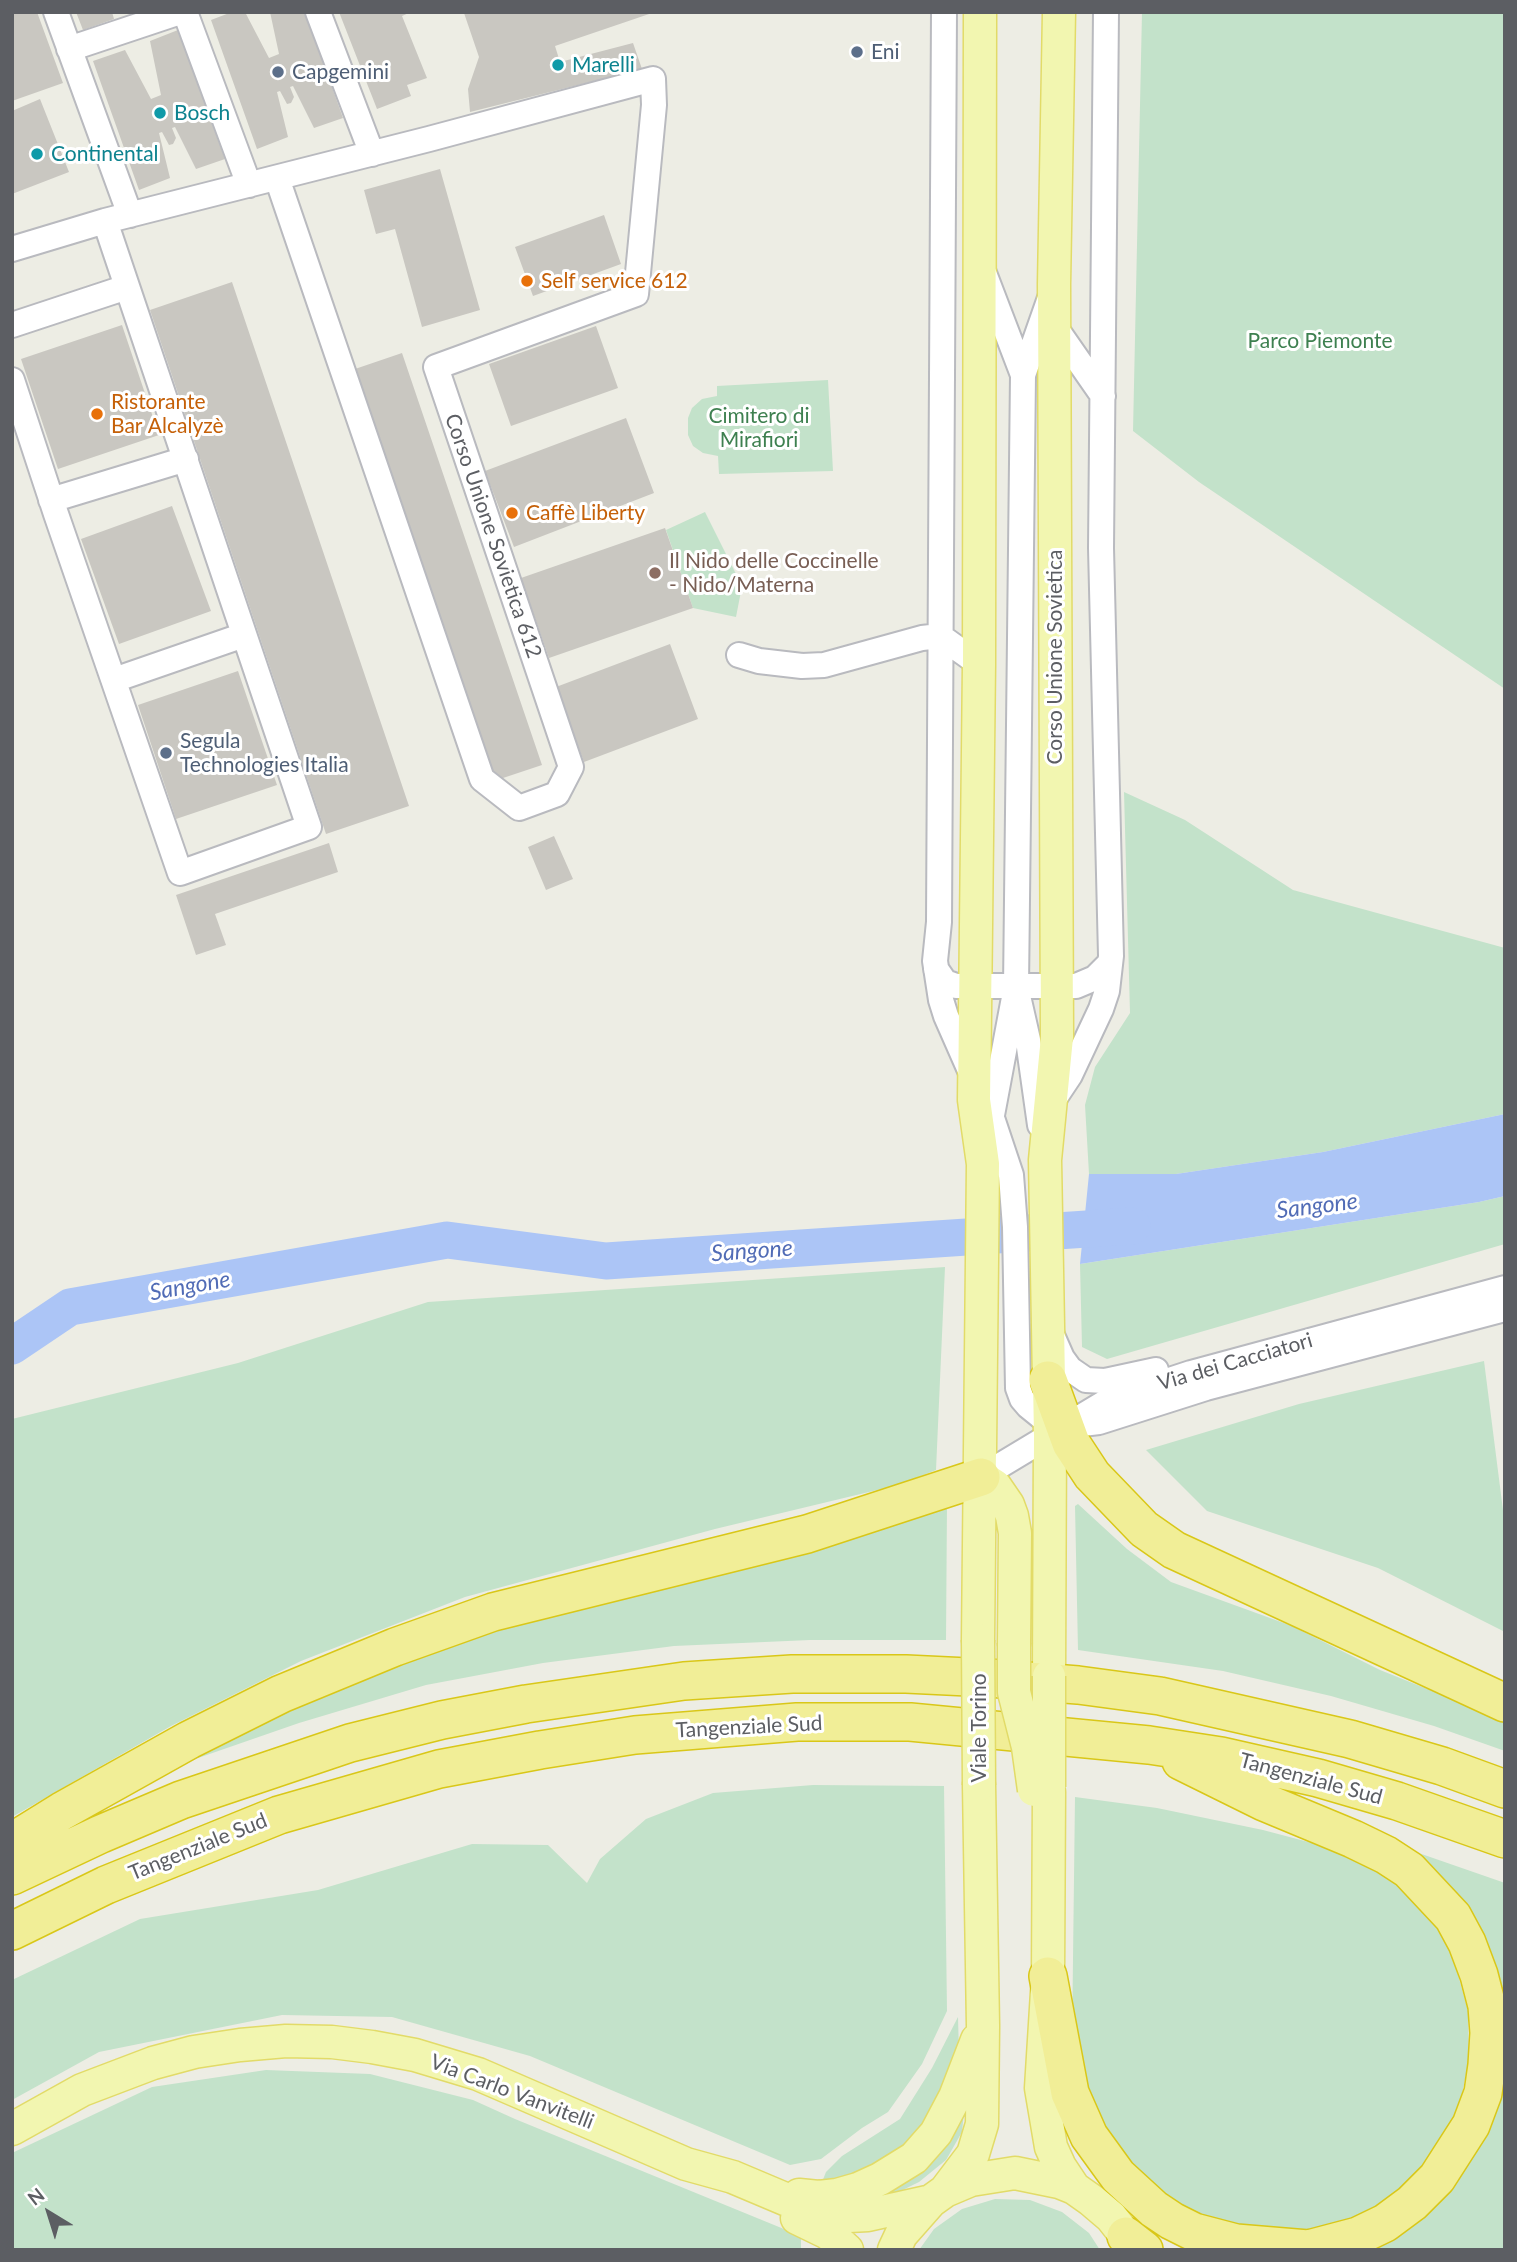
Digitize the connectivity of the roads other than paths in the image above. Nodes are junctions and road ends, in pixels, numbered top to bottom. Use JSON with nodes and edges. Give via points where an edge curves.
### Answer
{"nodes":[{"id":1,"x":56,"y":12,"type":"edge"},
{"id":2,"x":180,"y":12,"type":"edge"},
{"id":3,"x":185,"y":12,"type":"edge"},
{"id":4,"x":318,"y":12,"type":"edge"},
{"id":5,"x":944,"y":12,"type":"edge"},
{"id":6,"x":980,"y":12,"type":"edge"},
{"id":7,"x":1059,"y":12,"type":"edge"},
{"id":8,"x":1106,"y":12,"type":"edge"},
{"id":9,"x":69,"y":49,"type":"junction"},
{"id":10,"x":372,"y":154,"type":"junction"},
{"id":11,"x":277,"y":178,"type":"junction"},
{"id":12,"x":249,"y":185,"type":"junction"},
{"id":13,"x":130,"y":215,"type":"junction"},
{"id":14,"x":105,"y":221,"type":"junction"},
{"id":15,"x":12,"y":249,"type":"edge"},
{"id":16,"x":980,"y":262,"type":"junction"},
{"id":17,"x":1055,"y":284,"type":"junction"},
{"id":18,"x":127,"y":287,"type":"junction"},
{"id":19,"x":12,"y":325,"type":"edge"},
{"id":20,"x":1055,"y":327,"type":"junction"},
{"id":21,"x":1023,"y":375,"type":"junction"},
{"id":22,"x":12,"y":380,"type":"edge"},
{"id":23,"x":1103,"y":396,"type":"junction"},
{"id":24,"x":186,"y":459,"type":"junction"},
{"id":25,"x":941,"y":466,"type":"junction"},
{"id":26,"x":979,"y":497,"type":"junction"},
{"id":27,"x":51,"y":500,"type":"junction"},
{"id":28,"x":244,"y":635,"type":"junction"},
{"id":29,"x":940,"y":636,"type":"junction"},
{"id":30,"x":739,"y":655,"type":"dead end"},
{"id":31,"x":979,"y":664,"type":"junction"},
{"id":32,"x":114,"y":680,"type":"junction"},
{"id":33,"x":1110,"y":963,"type":"junction"},
{"id":34,"x":936,"y":969,"type":"junction"},
{"id":35,"x":1016,"y":986,"type":"junction"},
{"id":36,"x":1056,"y":986,"type":"junction"},
{"id":37,"x":974,"y":987,"type":"junction"},
{"id":38,"x":974,"y":1080,"type":"junction"},
{"id":39,"x":1050,"y":1105,"type":"junction"},
{"id":40,"x":1045,"y":1171,"type":"junction"},
{"id":41,"x":992,"y":1173,"type":"junction"},
{"id":42,"x":1031,"y":1253,"type":"junction"},
{"id":43,"x":1505,"y":1288,"type":"edge"},
{"id":44,"x":1505,"y":1309,"type":"edge"},
{"id":45,"x":1047,"y":1320,"type":"junction"},
{"id":46,"x":1191,"y":1373,"type":"junction"},
{"id":47,"x":1048,"y":1380,"type":"joint"},
{"id":48,"x":1075,"y":1427,"type":"junction"},
{"id":49,"x":981,"y":1477,"type":"junction"},
{"id":50,"x":1505,"y":1703,"type":"edge"},
{"id":51,"x":1149,"y":1745,"type":"junction"},
{"id":52,"x":1505,"y":1789,"type":"edge"},
{"id":53,"x":1042,"y":1791,"type":"junction"},
{"id":54,"x":1505,"y":1839,"type":"edge"},
{"id":55,"x":12,"y":1842,"type":"edge"},
{"id":56,"x":12,"y":1876,"type":"edge"},
{"id":57,"x":12,"y":1931,"type":"edge"},
{"id":58,"x":1048,"y":1976,"type":"junction"},
{"id":59,"x":983,"y":2026,"type":"junction"},
{"id":60,"x":12,"y":2129,"type":"edge"},
{"id":61,"x":687,"y":2164,"type":"junction"},
{"id":62,"x":1074,"y":2188,"type":"junction"},
{"id":63,"x":763,"y":2190,"type":"junction"},
{"id":64,"x":938,"y":2196,"type":"junction"},
{"id":65,"x":1133,"y":2245,"type":"edge"},
{"id":66,"x":1306,"y":2249,"type":"edge"},
{"id":67,"x":847,"y":2250,"type":"edge"},
{"id":68,"x":894,"y":2250,"type":"edge"}],
"edges":[{"from":1,"to":9,"type":"street"},
{"from":2,"to":9,"type":"street"},
{"from":3,"to":12,"type":"street"},
{"from":4,"to":10,"type":"street"},
{"from":5,"to":25,"type":"street"},
{"from":6,"to":16,"type":"main road"},
{"from":7,"to":17,"type":"main road","name":"Corso Unione Sovietica"},
{"from":8,"to":23,"type":"street","name":"Corso Unione Sovietica"},
{"from":9,"to":13,"type":"street"},
{"from":10,"to":11,"type":"street","name":"Corso Unione Sovietica 612"},
{"from":10,"to":11,"type":"street","name":"Corso Unione Sovietica 612","via":[[653,79],[636,294],[436,367],[571,767],[557,794],[519,808],[482,779]]},
{"from":11,"to":12,"type":"street","name":"Corso Unione Sovietica 612"},
{"from":12,"to":13,"type":"street","name":"Corso Unione Sovietica 612"},
{"from":13,"to":14,"type":"street","name":"Corso Unione Sovietica 612"},
{"from":14,"to":15,"type":"street","name":"Corso Unione Sovietica 612"},
{"from":14,"to":18,"type":"street"},
{"from":16,"to":21,"type":"street"},
{"from":16,"to":26,"type":"main road"},
{"from":17,"to":20,"type":"main road","name":"Corso Unione Sovietica"},
{"from":17,"to":21,"type":"street"},
{"from":18,"to":19,"type":"street"},
{"from":18,"to":24,"type":"street"},
{"from":20,"to":23,"type":"street"},
{"from":20,"to":36,"type":"main road","name":"Corso Unione Sovietica"},
{"from":21,"to":35,"type":"street","name":"Corso Unione Sovietica"},
{"from":22,"to":27,"type":"street"},
{"from":23,"to":33,"type":"street","name":"Corso Unione Sovietica","via":[[1101,548]]},
{"from":24,"to":27,"type":"street"},
{"from":24,"to":28,"type":"street"},
{"from":25,"to":26,"type":"street"},
{"from":25,"to":29,"type":"street"},
{"from":26,"to":31,"type":"main road"},
{"from":27,"to":32,"type":"street"},
{"from":28,"to":32,"type":"street"},
{"from":28,"to":32,"type":"street","via":[[309,827],[180,873]]},
{"from":29,"to":30,"type":"street","via":[[824,665],[759,661]]},
{"from":29,"to":31,"type":"street"},
{"from":29,"to":34,"type":"street"},
{"from":31,"to":37,"type":"main road"},
{"from":33,"to":36,"type":"street","via":[[1086,983]]},
{"from":33,"to":39,"type":"street","name":"Corso Unione Sovietica","via":[[1101,1009],[1070,1075]]},
{"from":34,"to":37,"type":"street","via":[[945,982]]},
{"from":34,"to":38,"type":"street","via":[[946,1016]]},
{"from":35,"to":36,"type":"street"},
{"from":35,"to":37,"type":"street"},
{"from":35,"to":40,"type":"street"},
{"from":35,"to":41,"type":"street","via":[[992,1117]]},
{"from":36,"to":39,"type":"main road","name":"Corso Unione Sovietica","via":[[1057,1037]]},
{"from":37,"to":38,"type":"main road"},
{"from":38,"to":41,"type":"main road","via":[[974,1100]]},
{"from":39,"to":40,"type":"main road","name":"Corso Unione Sovietica"},
{"from":40,"to":42,"type":"main road","name":"Corso Unione Sovietica"},
{"from":41,"to":42,"type":"street"},
{"from":41,"to":49,"type":"main road","name":"Viale Torino","via":[[982,1253]]},
{"from":42,"to":45,"type":"main road","name":"Corso Unione Sovietica"},
{"from":42,"to":48,"type":"street","via":[[1018,1388],[1028,1406]]},
{"from":43,"to":46,"type":"street","name":"Via dei Cacciatori"},
{"from":44,"to":48,"type":"street","name":"Via dei Cacciatori"},
{"from":45,"to":46,"type":"street","via":[[1062,1358],[1086,1380],[1105,1381],[1152,1370]]},
{"from":45,"to":47,"type":"main road"},
{"from":46,"to":48,"type":"street","name":"Via dei Cacciatori","via":[[1110,1400]]},
{"from":47,"to":48,"type":"highway"},
{"from":48,"to":49,"type":"street","name":"Via dei Cacciatori"},
{"from":48,"to":50,"type":"highway","via":[[1091,1475],[1144,1529],[1174,1550]]},
{"from":48,"to":53,"type":"main road","bridge":true,"via":[[1050,1488]]},
{"from":49,"to":53,"type":"main road","bridge":true,"via":[[995,1486],[1012,1516],[1014,1690]]},
{"from":49,"to":55,"type":"highway","via":[[807,1534],[493,1612],[395,1647],[281,1694],[190,1740]]},
{"from":49,"to":59,"type":"main road","name":"Viale Torino","bridge":true,"via":[[978,1640]]},
{"from":51,"to":54,"type":"highway","name":"Tangenziale Sud","via":[[1318,1778]]},
{"from":51,"to":57,"type":"highway","name":"Tangenziale Sud","via":[[910,1722],[797,1722],[635,1735],[540,1750],[439,1769],[279,1815],[106,1885]]},
{"from":51,"to":66,"type":"highway","via":[[1264,1802],[1353,1839],[1409,1870],[1453,1917],[1479,1975],[1489,2033],[1483,2093],[1452,2158],[1412,2203],[1385,2223],[1348,2239]]},
{"from":52,"to":56,"type":"highway","via":[[1350,1739],[1160,1696],[989,1678],[792,1674],[684,1681],[526,1704],[349,1743],[181,1800]]},
{"from":53,"to":58,"type":"main road","via":[[1049,1838]]},
{"from":58,"to":62,"type":"main road","via":[[1041,2088],[1051,2147]]},
{"from":58,"to":66,"type":"highway","via":[[1070,2093],[1089,2136],[1118,2176],[1154,2209],[1194,2232]]},
{"from":59,"to":63,"type":"main road","via":[[936,2133],[914,2158],[880,2179],[837,2195]]},
{"from":59,"to":64,"type":"main road","name":"Viale Torino","via":[[979,2139],[965,2165]]},
{"from":60,"to":61,"type":"main road","name":"Via Carlo Vanvitelli","via":[[82,2090],[153,2063],[240,2045],[332,2042],[373,2047],[478,2074]]},
{"from":61,"to":63,"type":"main road","name":"Via Carlo Vanvitelli"},
{"from":61,"to":67,"type":"main road","name":"Via Carlo Vanvitelli","via":[[724,2187],[828,2233]]},
{"from":62,"to":64,"type":"main road","name":"Via Carlo Vanvitelli","via":[[1015,2173],[971,2180]]},
{"from":62,"to":65,"type":"main road","via":[[1111,2217]]},
{"from":63,"to":64,"type":"main road","name":"Via Carlo Vanvitelli","via":[[816,2212],[849,2216]]},
{"from":64,"to":68,"type":"main road","name":"Viale Torino","via":[[901,2235]]}]}
